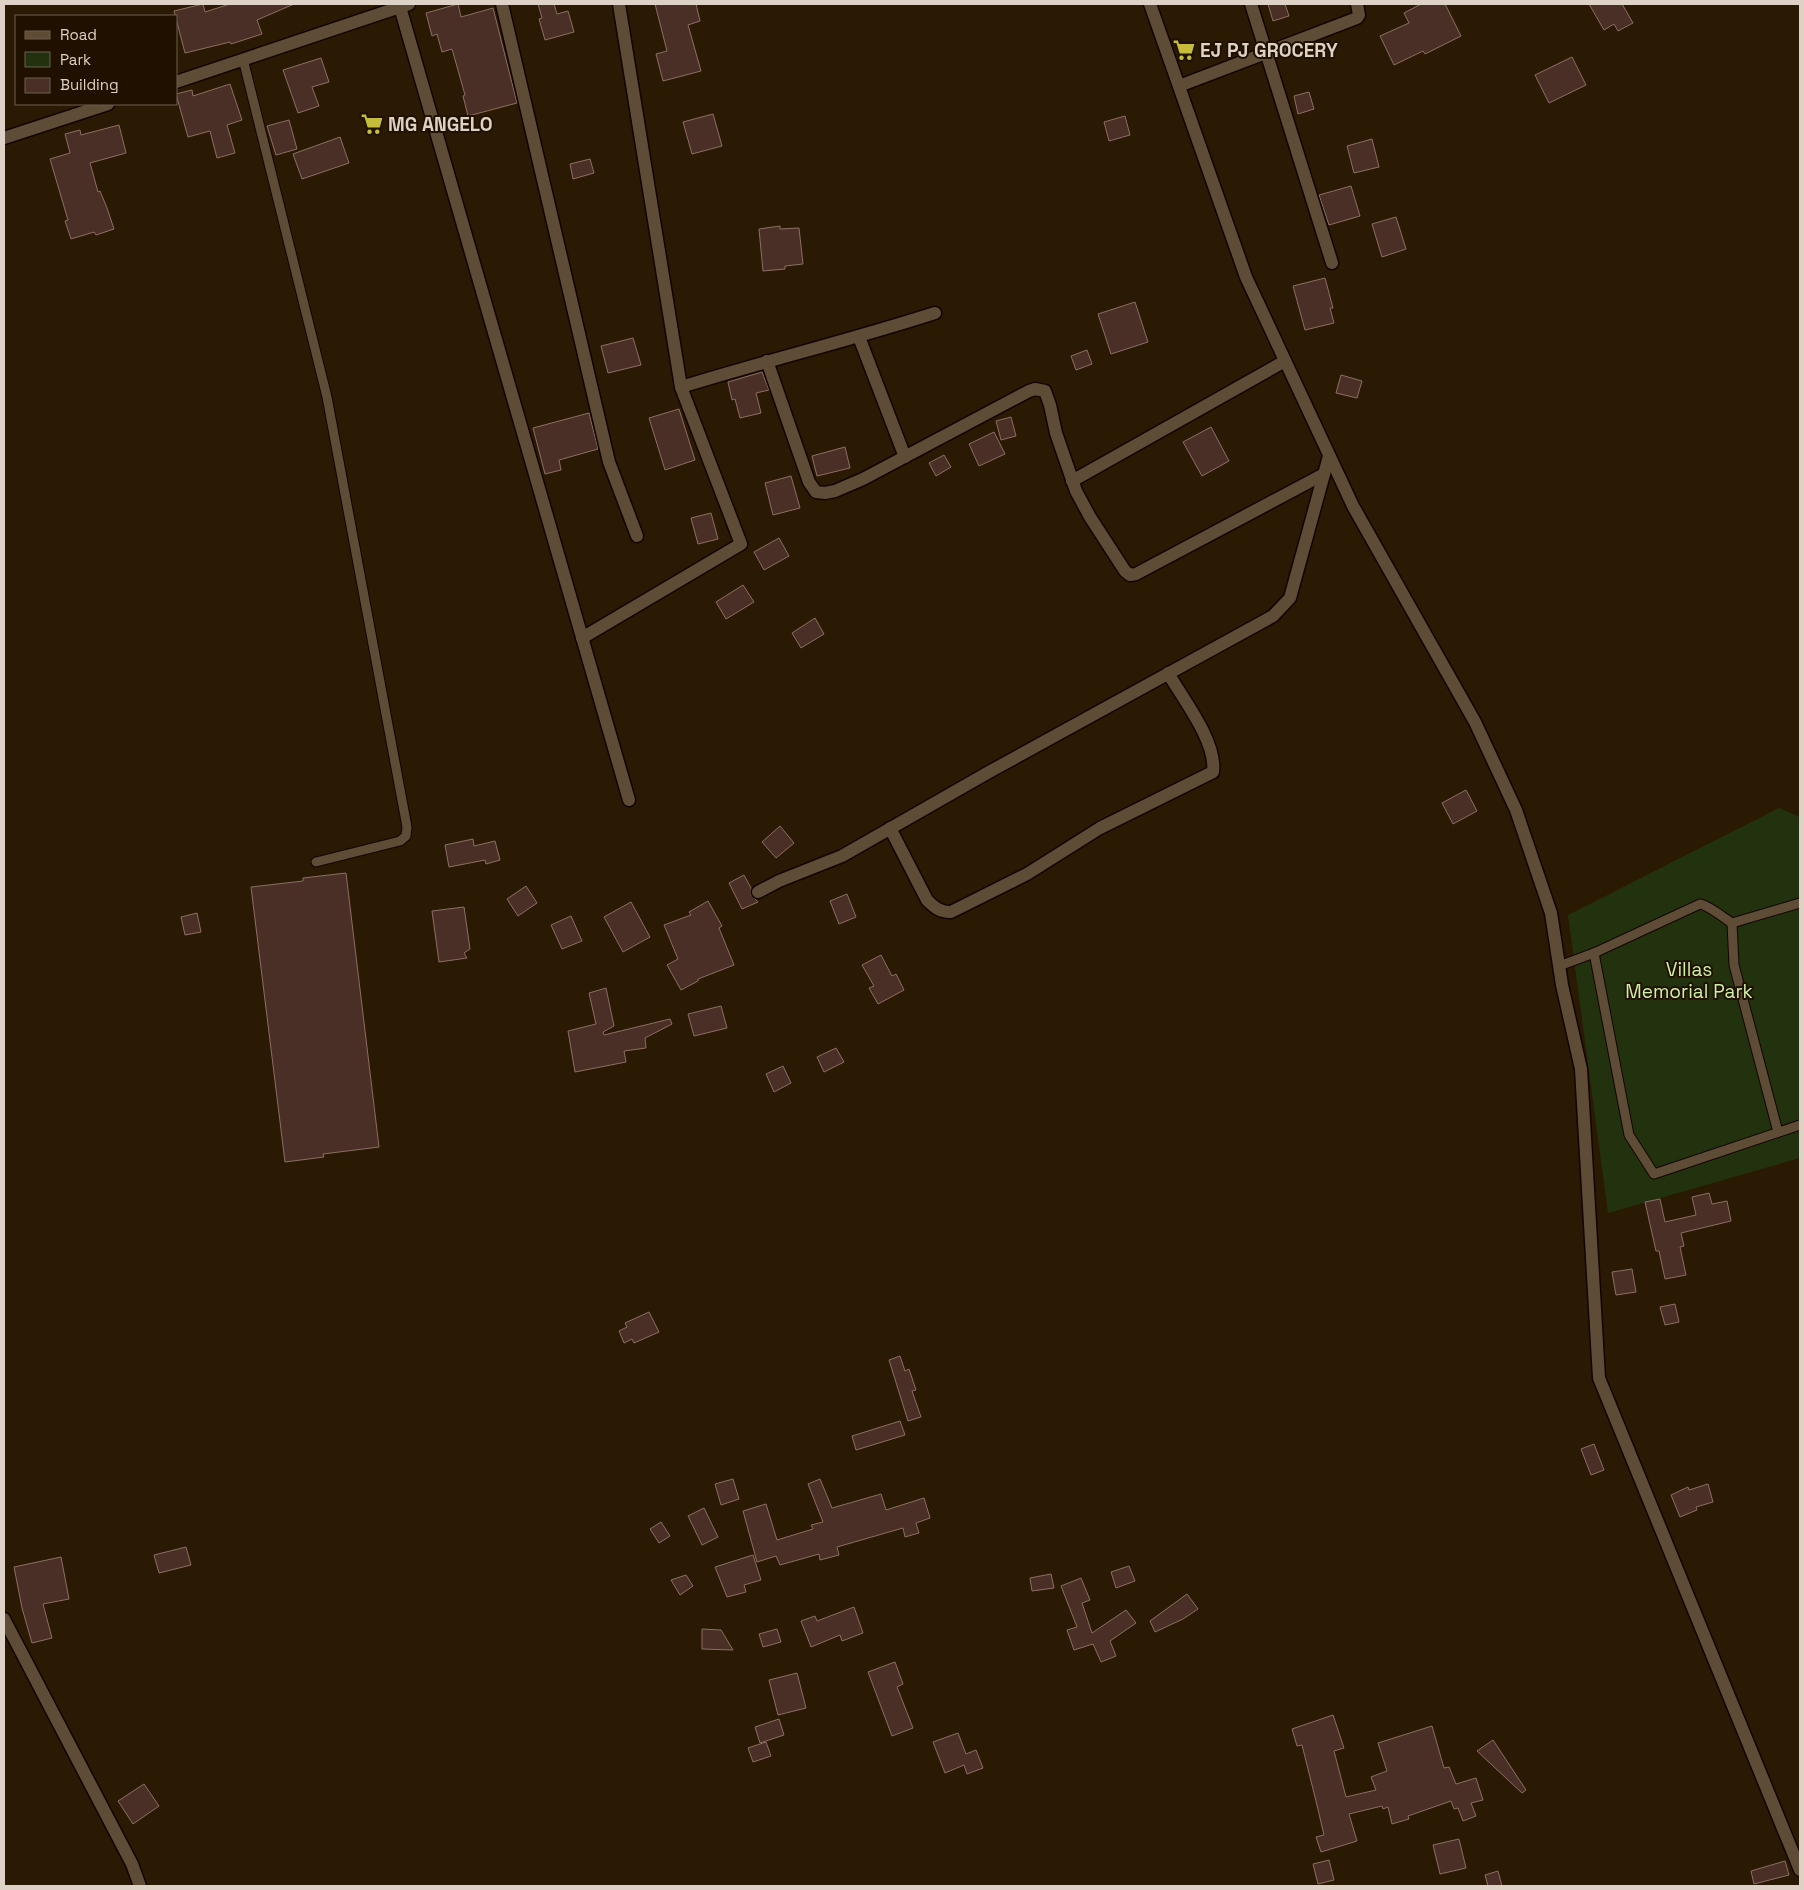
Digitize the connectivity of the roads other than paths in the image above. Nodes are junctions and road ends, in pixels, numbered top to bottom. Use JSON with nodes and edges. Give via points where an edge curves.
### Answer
{"nodes":[{"id":1,"x":502,"y":4,"type":"edge"},
{"id":2,"x":620,"y":4,"type":"edge"},
{"id":3,"x":1150,"y":4,"type":"edge"},
{"id":4,"x":1251,"y":4,"type":"edge"},
{"id":5,"x":1357,"y":4,"type":"edge"},
{"id":6,"x":404,"y":5,"type":"edge"},
{"id":7,"x":1267,"y":52,"type":"junction"},
{"id":8,"x":243,"y":59,"type":"junction"},
{"id":9,"x":178,"y":81,"type":"edge"},
{"id":10,"x":1179,"y":86,"type":"junction"},
{"id":11,"x":105,"y":105,"type":"edge"},
{"id":12,"x":4,"y":138,"type":"edge"},
{"id":13,"x":1332,"y":263,"type":"dead end"},
{"id":14,"x":935,"y":313,"type":"dead end"},
{"id":15,"x":859,"y":337,"type":"junction"},
{"id":16,"x":767,"y":361,"type":"junction"},
{"id":17,"x":1285,"y":361,"type":"junction"},
{"id":18,"x":681,"y":387,"type":"junction"},
{"id":19,"x":905,"y":456,"type":"junction"},
{"id":20,"x":1329,"y":456,"type":"junction"},
{"id":21,"x":1324,"y":474,"type":"junction"},
{"id":22,"x":1072,"y":481,"type":"junction"},
{"id":23,"x":637,"y":536,"type":"dead end"},
{"id":24,"x":582,"y":638,"type":"junction"},
{"id":25,"x":1168,"y":673,"type":"junction"},
{"id":26,"x":629,"y":800,"type":"dead end"},
{"id":27,"x":890,"y":828,"type":"junction"},
{"id":28,"x":316,"y":862,"type":"dead end"},
{"id":29,"x":758,"y":892,"type":"dead end"},
{"id":30,"x":1800,"y":903,"type":"edge"},
{"id":31,"x":1732,"y":923,"type":"junction"},
{"id":32,"x":1594,"y":953,"type":"junction"},
{"id":33,"x":1559,"y":966,"type":"junction"},
{"id":34,"x":1800,"y":1125,"type":"edge"},
{"id":35,"x":1778,"y":1132,"type":"junction"},
{"id":36,"x":4,"y":1619,"type":"edge"},
{"id":37,"x":1800,"y":1870,"type":"edge"},
{"id":38,"x":140,"y":1886,"type":"edge"}],
"edges":[{"from":1,"to":23,"type":"street","via":[[609,462]]},
{"from":2,"to":18,"type":"street"},
{"from":3,"to":10,"type":"street"},
{"from":4,"to":7,"type":"street"},
{"from":5,"to":7,"type":"street","via":[[1357,18]]},
{"from":6,"to":8,"type":"street"},
{"from":6,"to":24,"type":"street"},
{"from":7,"to":10,"type":"street"},
{"from":7,"to":13,"type":"street"},
{"from":8,"to":9,"type":"street"},
{"from":8,"to":28,"type":"lane","via":[[327,397],[407,827],[406,836],[400,841]]},
{"from":10,"to":17,"type":"street","via":[[1246,278]]},
{"from":11,"to":12,"type":"street"},
{"from":14,"to":15,"type":"street"},
{"from":15,"to":16,"type":"street"},
{"from":15,"to":19,"type":"street"},
{"from":16,"to":18,"type":"street"},
{"from":16,"to":19,"type":"street","via":[[809,482],[816,492],[835,491]]},
{"from":17,"to":20,"type":"street"},
{"from":17,"to":22,"type":"street"},
{"from":18,"to":24,"type":"street","via":[[741,544]]},
{"from":19,"to":22,"type":"street","via":[[1029,391],[1041,390],[1050,405]]},
{"from":20,"to":21,"type":"street"},
{"from":20,"to":33,"type":"street","via":[[1353,506],[1475,722],[1512,801],[1551,913]]},
{"from":21,"to":22,"type":"street","via":[[1130,575],[1090,517]]},
{"from":21,"to":25,"type":"street","via":[[1290,598],[1273,616]]},
{"from":24,"to":26,"type":"street"},
{"from":25,"to":27,"type":"street"},
{"from":25,"to":27,"type":"street","via":[[1208,741],[1214,758],[1213,772],[1100,828],[1027,874],[951,912],[935,909],[927,900]]},
{"from":27,"to":29,"type":"street","via":[[842,856]]},
{"from":30,"to":31,"type":"lane"},
{"from":31,"to":32,"type":"lane","via":[[1700,904]]},
{"from":31,"to":35,"type":"lane","via":[[1734,965]]},
{"from":32,"to":33,"type":"lane"},
{"from":32,"to":35,"type":"lane","via":[[1629,1135],[1654,1174]]},
{"from":33,"to":37,"type":"street","via":[[1581,1069],[1599,1378]]},
{"from":34,"to":35,"type":"lane"},
{"from":36,"to":38,"type":"street","via":[[132,1864]]}]}
